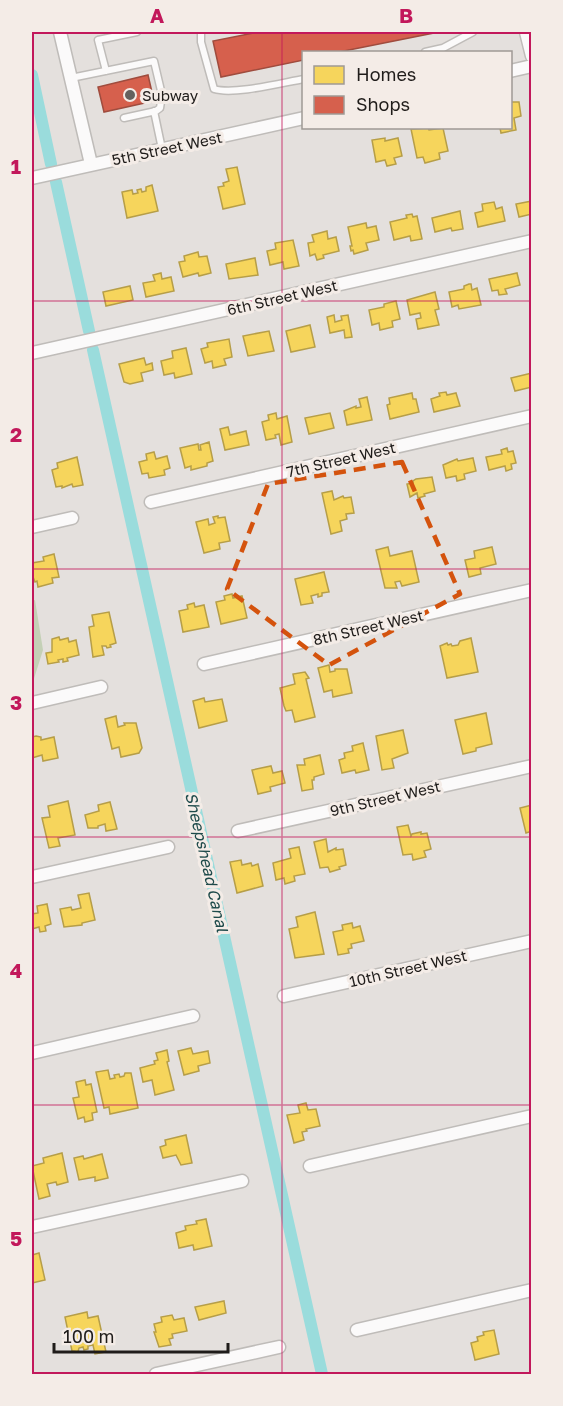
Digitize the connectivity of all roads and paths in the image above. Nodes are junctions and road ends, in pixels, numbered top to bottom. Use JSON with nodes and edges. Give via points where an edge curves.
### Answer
{"nodes":[{"id":1,"x":60,"y":32,"type":"edge"},
{"id":2,"x":137,"y":32,"type":"edge"},
{"id":3,"x":201,"y":32,"type":"edge"},
{"id":4,"x":473,"y":32,"type":"edge"},
{"id":5,"x":526,"y":32,"type":"edge"},
{"id":6,"x":430,"y":51,"type":"edge"},
{"id":7,"x":531,"y":56,"type":"edge"},
{"id":8,"x":531,"y":66,"type":"edge"},
{"id":9,"x":106,"y":71,"type":"junction"},
{"id":10,"x":512,"y":71,"type":"edge"},
{"id":11,"x":70,"y":78,"type":"junction"},
{"id":12,"x":302,"y":79,"type":"edge"},
{"id":13,"x":154,"y":111,"type":"junction"},
{"id":14,"x":124,"y":117,"type":"dead end"},
{"id":15,"x":302,"y":118,"type":"edge"},
{"id":16,"x":162,"y":149,"type":"junction"},
{"id":17,"x":91,"y":165,"type":"junction"},
{"id":18,"x":32,"y":178,"type":"edge"},
{"id":19,"x":531,"y":241,"type":"edge"},
{"id":20,"x":32,"y":353,"type":"edge"},
{"id":21,"x":531,"y":416,"type":"edge"},
{"id":22,"x":151,"y":502,"type":"dead end"},
{"id":23,"x":72,"y":518,"type":"dead end"},
{"id":24,"x":32,"y":527,"type":"edge"},
{"id":25,"x":531,"y":590,"type":"edge"},
{"id":26,"x":204,"y":664,"type":"dead end"},
{"id":27,"x":101,"y":687,"type":"dead end"},
{"id":28,"x":32,"y":703,"type":"edge"},
{"id":29,"x":531,"y":766,"type":"edge"},
{"id":30,"x":238,"y":831,"type":"dead end"},
{"id":31,"x":168,"y":847,"type":"dead end"},
{"id":32,"x":32,"y":877,"type":"edge"},
{"id":33,"x":531,"y":941,"type":"edge"},
{"id":34,"x":284,"y":996,"type":"dead end"},
{"id":35,"x":193,"y":1016,"type":"dead end"},
{"id":36,"x":32,"y":1053,"type":"edge"},
{"id":37,"x":531,"y":1116,"type":"edge"},
{"id":38,"x":310,"y":1166,"type":"dead end"},
{"id":39,"x":242,"y":1181,"type":"dead end"},
{"id":40,"x":32,"y":1227,"type":"edge"},
{"id":41,"x":531,"y":1290,"type":"edge"},
{"id":42,"x":357,"y":1330,"type":"dead end"},
{"id":43,"x":279,"y":1347,"type":"dead end"},
{"id":44,"x":188,"y":1371,"type":"edge"},
{"id":45,"x":156,"y":1374,"type":"edge"}],
"edges":[{"from":1,"to":11,"type":"street"},
{"from":2,"to":9,"type":"lane","via":[[98,40]]},
{"from":3,"to":12,"type":"lane","via":[[214,89],[256,88]]},
{"from":4,"to":6,"type":"lane"},
{"from":5,"to":7,"type":"street"},
{"from":8,"to":10,"type":"street"},
{"from":9,"to":11,"type":"lane"},
{"from":9,"to":13,"type":"lane","via":[[154,61],[162,95],[160,108]]},
{"from":11,"to":17,"type":"street"},
{"from":13,"to":14,"type":"lane"},
{"from":13,"to":16,"type":"lane"},
{"from":15,"to":16,"type":"street","name":"5th Street West"},
{"from":16,"to":17,"type":"street","name":"5th Street West"},
{"from":17,"to":18,"type":"street","name":"5th Street West"},
{"from":19,"to":20,"type":"street","name":"6th Street West"},
{"from":21,"to":22,"type":"street","name":"7th Street West"},
{"from":23,"to":24,"type":"street"},
{"from":25,"to":26,"type":"street","name":"8th Street West"},
{"from":27,"to":28,"type":"street"},
{"from":29,"to":30,"type":"street","name":"9th Street West"},
{"from":31,"to":32,"type":"street"},
{"from":33,"to":34,"type":"street","name":"10th Street West"},
{"from":35,"to":36,"type":"street"},
{"from":37,"to":38,"type":"street"},
{"from":39,"to":40,"type":"street"},
{"from":41,"to":42,"type":"street"},
{"from":43,"to":44,"type":"street"},
{"from":44,"to":45,"type":"street"}]}
